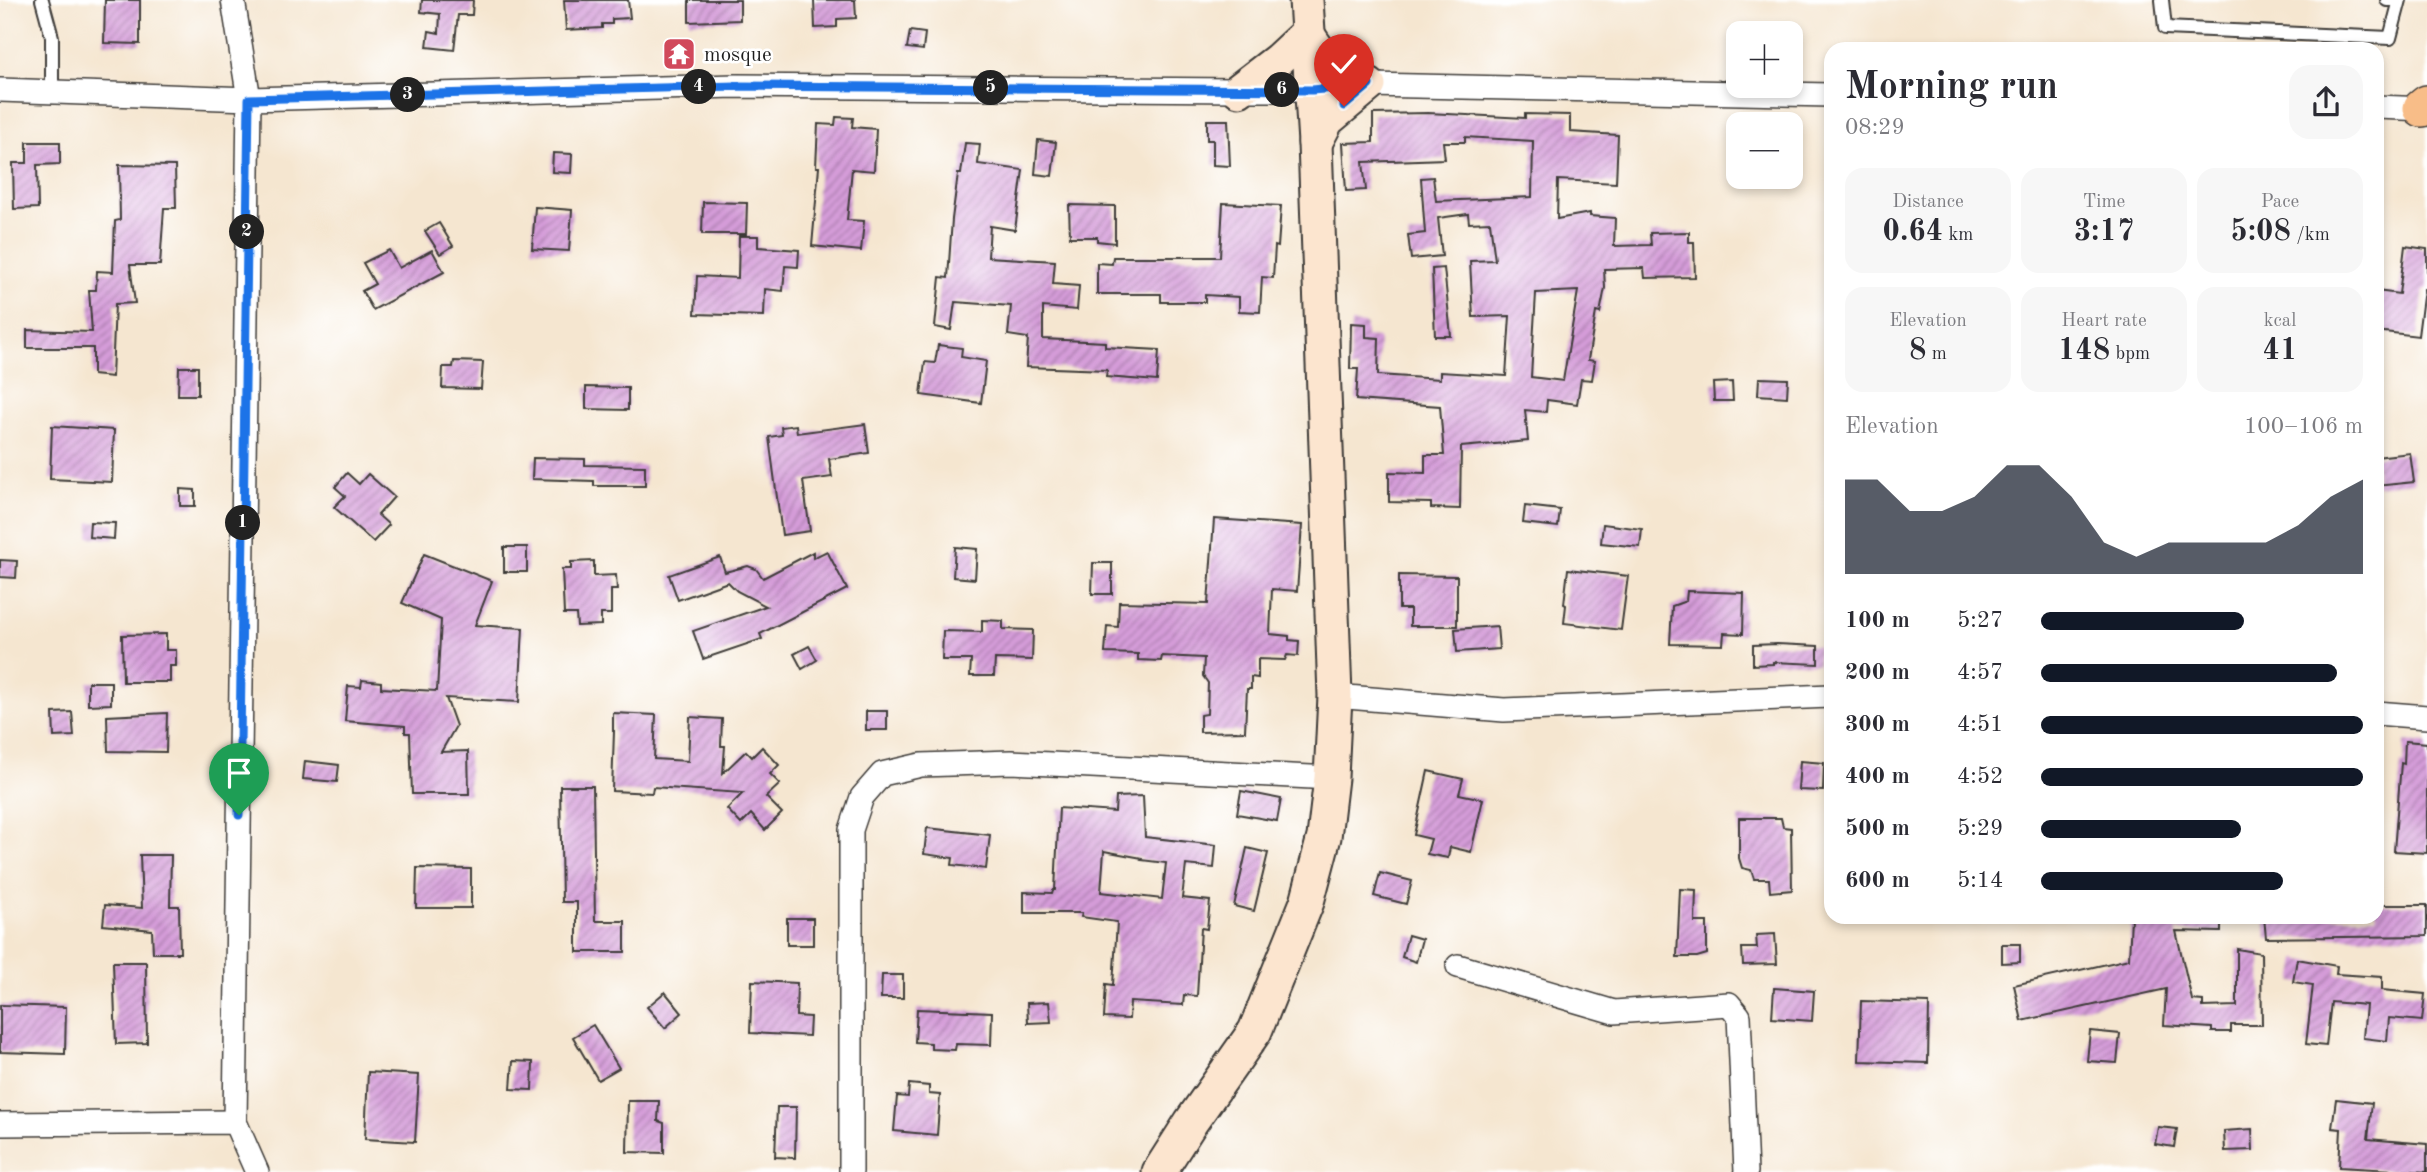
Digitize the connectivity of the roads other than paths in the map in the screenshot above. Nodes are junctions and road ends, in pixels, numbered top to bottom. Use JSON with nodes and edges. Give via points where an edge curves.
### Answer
{"nodes":[{"id":1,"x":41,"y":0,"type":"edge"},
{"id":2,"x":233,"y":0,"type":"edge"},
{"id":3,"x":1306,"y":0,"type":"edge"},
{"id":4,"x":2162,"y":0,"type":"edge"},
{"id":5,"x":2387,"y":0,"type":"edge"},
{"id":6,"x":1307,"y":33,"type":"junction"},
{"id":7,"x":1369,"y":85,"type":"junction"},
{"id":8,"x":0,"y":90,"type":"edge"},
{"id":9,"x":1239,"y":90,"type":"junction"},
{"id":10,"x":1312,"y":90,"type":"junction"},
{"id":11,"x":52,"y":91,"type":"junction"},
{"id":12,"x":1824,"y":95,"type":"edge"},
{"id":13,"x":249,"y":99,"type":"junction"},
{"id":14,"x":2384,"y":107,"type":"edge"},
{"id":15,"x":2425,"y":107,"type":"edge"},
{"id":16,"x":1315,"y":143,"type":"junction"},
{"id":17,"x":1335,"y":696,"type":"junction"},
{"id":18,"x":1824,"y":696,"type":"edge"},
{"id":19,"x":2384,"y":714,"type":"edge"},
{"id":20,"x":2427,"y":717,"type":"edge"},
{"id":21,"x":1331,"y":778,"type":"junction"},
{"id":22,"x":1458,"y":966,"type":"dead end"},
{"id":23,"x":235,"y":1122,"type":"junction"},
{"id":24,"x":0,"y":1124,"type":"edge"},
{"id":25,"x":257,"y":1172,"type":"edge"},
{"id":26,"x":850,"y":1172,"type":"edge"},
{"id":27,"x":1159,"y":1172,"type":"edge"},
{"id":28,"x":1746,"y":1172,"type":"edge"}],
"edges":[{"from":1,"to":11,"type":"lane","via":[[52,37]]},
{"from":2,"to":13,"type":"street"},
{"from":3,"to":6,"type":"main road"},
{"from":4,"to":5,"type":"lane","via":[[2165,28],[2390,38],[2400,0]]},
{"from":6,"to":7,"type":"main road","via":[[1324,61]]},
{"from":6,"to":9,"type":"main road"},
{"from":6,"to":10,"type":"main road"},
{"from":7,"to":10,"type":"street"},
{"from":7,"to":12,"type":"street"},
{"from":7,"to":16,"type":"main road","via":[[1327,120]]},
{"from":8,"to":11,"type":"street"},
{"from":9,"to":10,"type":"street"},
{"from":9,"to":13,"type":"street","via":[[736,86]]},
{"from":10,"to":16,"type":"main road"},
{"from":11,"to":13,"type":"street"},
{"from":13,"to":23,"type":"street"},
{"from":14,"to":15,"type":"street"},
{"from":16,"to":17,"type":"main road"},
{"from":17,"to":18,"type":"street","via":[[1504,710]]},
{"from":17,"to":21,"type":"main road"},
{"from":19,"to":20,"type":"street"},
{"from":21,"to":26,"type":"street","via":[[1011,762],[921,765],[882,774],[862,797],[851,830]]},
{"from":21,"to":27,"type":"main road","via":[[1324,837],[1307,902],[1255,1031]]},
{"from":22,"to":28,"type":"street","via":[[1614,1012],[1729,1004],[1739,1016]]},
{"from":23,"to":24,"type":"street"},
{"from":23,"to":25,"type":"street"}]}
